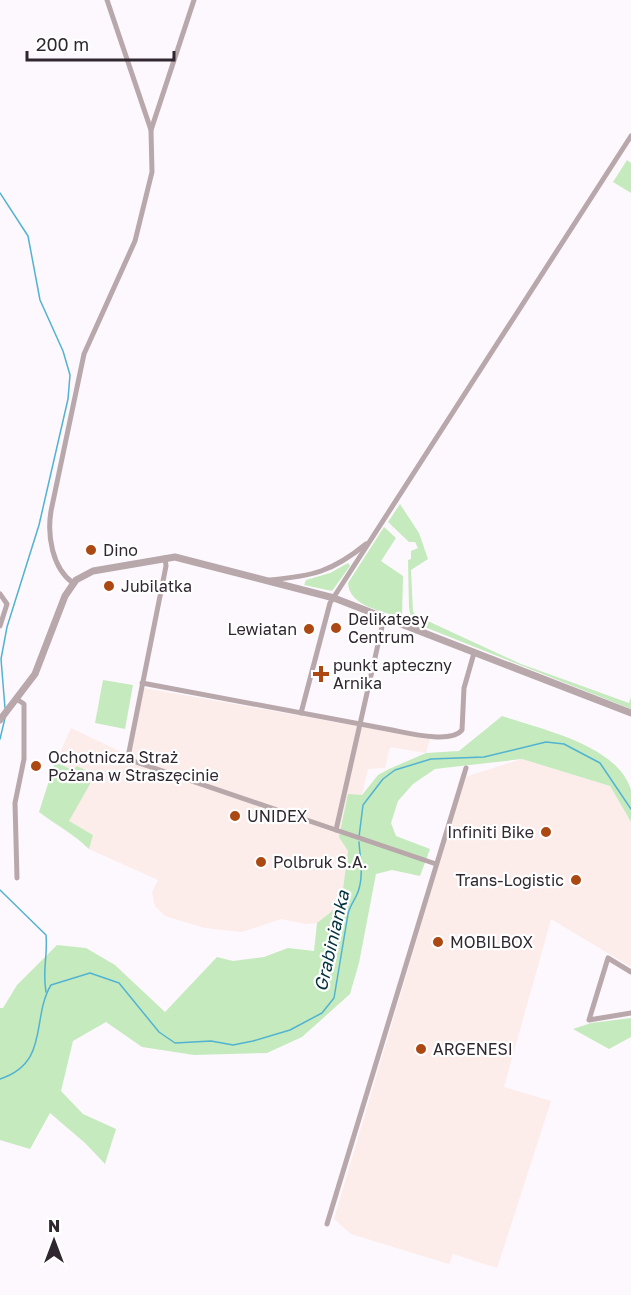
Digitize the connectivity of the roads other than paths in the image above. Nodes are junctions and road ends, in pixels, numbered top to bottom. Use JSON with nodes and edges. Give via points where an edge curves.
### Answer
{"nodes":[{"id":1,"x":107,"y":0,"type":"edge"},
{"id":2,"x":195,"y":0,"type":"edge"},
{"id":3,"x":151,"y":130,"type":"junction"},
{"id":4,"x":631,"y":136,"type":"edge"},
{"id":5,"x":369,"y":541,"type":"junction"},
{"id":6,"x":165,"y":558,"type":"junction"},
{"id":7,"x":270,"y":580,"type":"junction"},
{"id":8,"x":73,"y":583,"type":"junction"},
{"id":9,"x":0,"y":594,"type":"edge"},
{"id":10,"x":334,"y":598,"type":"junction"},
{"id":11,"x":384,"y":618,"type":"junction"},
{"id":12,"x":0,"y":626,"type":"edge"},
{"id":13,"x":474,"y":653,"type":"junction"},
{"id":14,"x":142,"y":683,"type":"junction"},
{"id":15,"x":17,"y":701,"type":"junction"},
{"id":16,"x":301,"y":713,"type":"junction"},
{"id":17,"x":631,"y":713,"type":"edge"},
{"id":18,"x":0,"y":720,"type":"edge"},
{"id":19,"x":360,"y":724,"type":"junction"},
{"id":20,"x":465,"y":768,"type":"dead end"},
{"id":21,"x":336,"y":830,"type":"junction"},
{"id":22,"x":436,"y":864,"type":"junction"},
{"id":23,"x":17,"y":878,"type":"dead end"},
{"id":24,"x":631,"y":972,"type":"edge"},
{"id":25,"x":631,"y":1013,"type":"edge"},
{"id":26,"x":327,"y":1224,"type":"dead end"}],
"edges":[{"from":1,"to":3,"type":"street"},
{"from":2,"to":3,"type":"street"},
{"from":3,"to":8,"type":"street","via":[[153,158],[144,214],[84,354],[51,511],[50,529],[59,572]]},
{"from":4,"to":5,"type":"street"},
{"from":5,"to":7,"type":"street","via":[[326,571]]},
{"from":5,"to":10,"type":"street"},
{"from":6,"to":7,"type":"street","via":[[188,559]]},
{"from":6,"to":8,"type":"street","via":[[93,571]]},
{"from":6,"to":14,"type":"street"},
{"from":7,"to":10,"type":"street"},
{"from":8,"to":15,"type":"street","via":[[35,674]]},
{"from":9,"to":12,"type":"street","via":[[7,604]]},
{"from":10,"to":11,"type":"street"},
{"from":10,"to":16,"type":"street"},
{"from":11,"to":13,"type":"street"},
{"from":11,"to":19,"type":"street"},
{"from":13,"to":17,"type":"street"},
{"from":13,"to":19,"type":"street","via":[[464,687],[460,733],[429,736]]},
{"from":14,"to":16,"type":"street"},
{"from":14,"to":21,"type":"street","via":[[128,753],[131,759]]},
{"from":15,"to":18,"type":"street"},
{"from":15,"to":23,"type":"street","via":[[24,704],[24,754],[15,803]]},
{"from":16,"to":19,"type":"street"},
{"from":19,"to":21,"type":"street"},
{"from":20,"to":22,"type":"street"},
{"from":21,"to":22,"type":"street"},
{"from":22,"to":26,"type":"street"},
{"from":24,"to":25,"type":"street","via":[[608,958],[589,1020]]}]}
